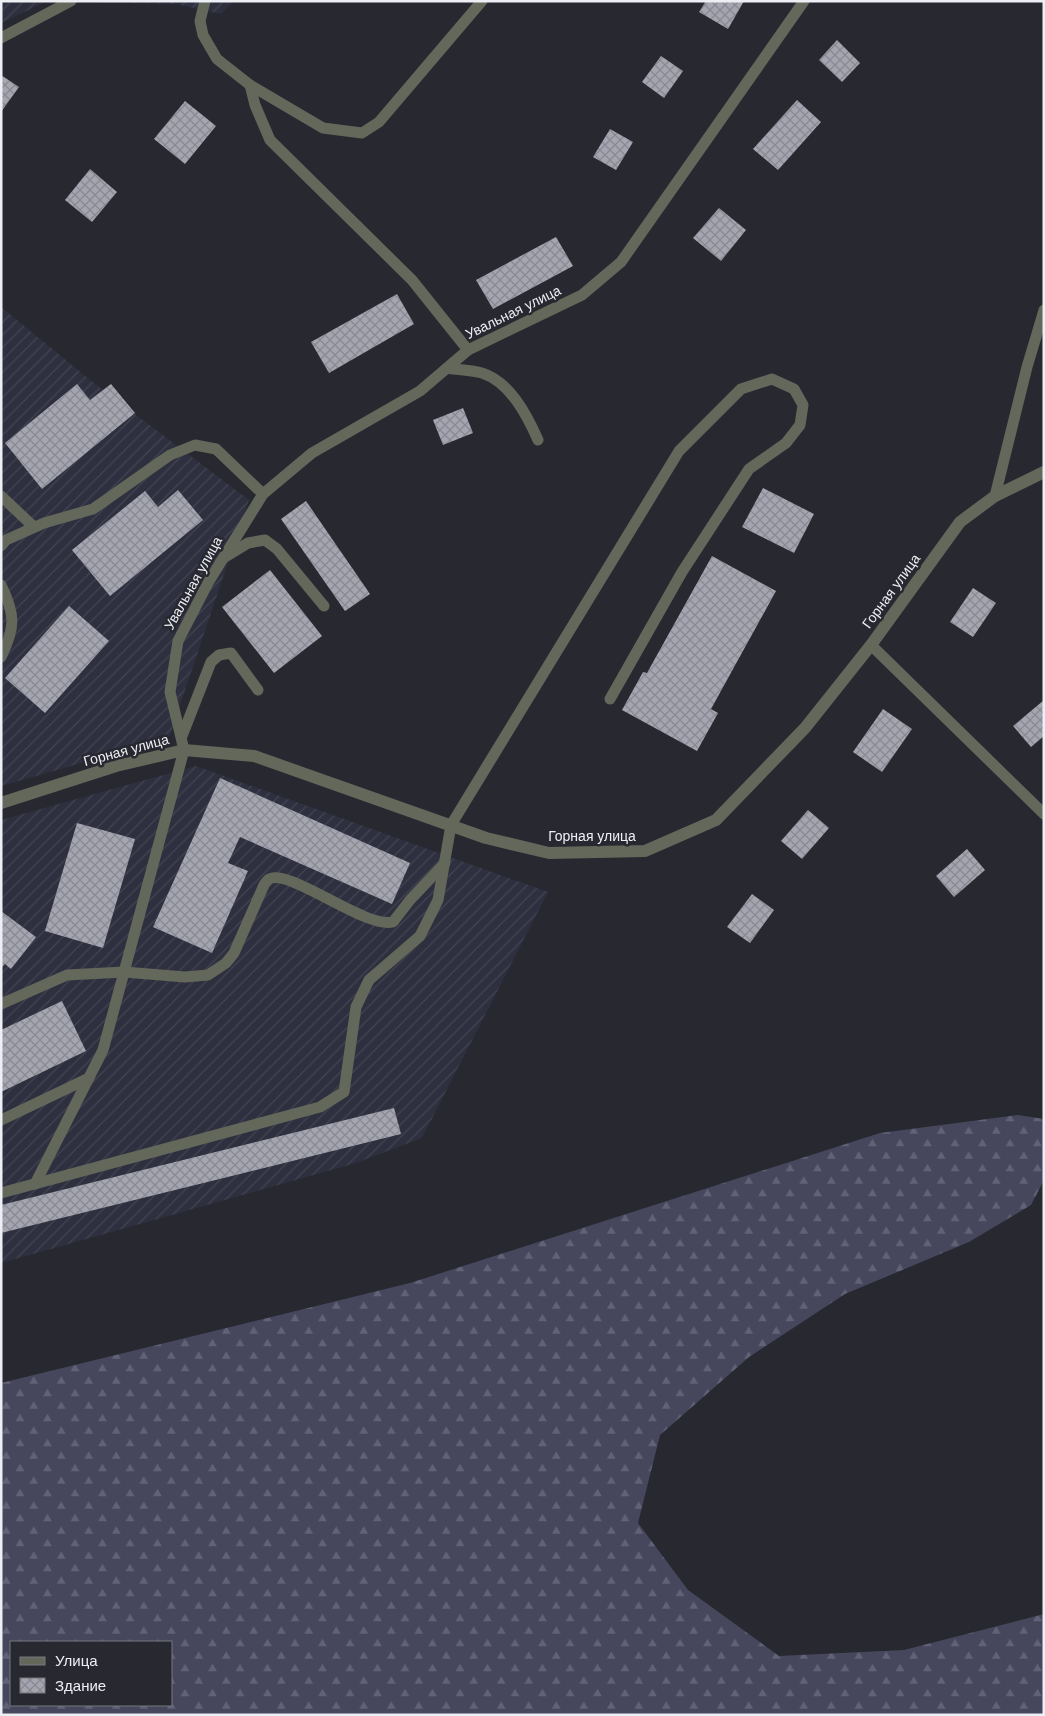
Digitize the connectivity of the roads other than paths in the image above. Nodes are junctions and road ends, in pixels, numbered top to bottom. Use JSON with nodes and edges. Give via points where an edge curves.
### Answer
{"nodes":[{"id":1,"x":71,"y":1,"type":"edge"},
{"id":2,"x":205,"y":1,"type":"edge"},
{"id":3,"x":482,"y":1,"type":"edge"},
{"id":4,"x":804,"y":1,"type":"edge"},
{"id":5,"x":1,"y":38,"type":"edge"},
{"id":6,"x":250,"y":85,"type":"junction"},
{"id":7,"x":1044,"y":310,"type":"edge"},
{"id":8,"x":468,"y":350,"type":"junction"},
{"id":9,"x":447,"y":368,"type":"junction"},
{"id":10,"x":538,"y":440,"type":"dead end"},
{"id":11,"x":1044,"y":472,"type":"edge"},
{"id":12,"x":263,"y":494,"type":"junction"},
{"id":13,"x":1,"y":496,"type":"edge"},
{"id":14,"x":996,"y":496,"type":"junction"},
{"id":15,"x":34,"y":527,"type":"junction"},
{"id":16,"x":1,"y":546,"type":"edge"},
{"id":17,"x":223,"y":558,"type":"junction"},
{"id":18,"x":1,"y":585,"type":"edge"},
{"id":19,"x":324,"y":606,"type":"dead end"},
{"id":20,"x":872,"y":645,"type":"junction"},
{"id":21,"x":1,"y":656,"type":"edge"},
{"id":22,"x":258,"y":690,"type":"dead end"},
{"id":23,"x":610,"y":699,"type":"dead end"},
{"id":24,"x":182,"y":736,"type":"junction"},
{"id":25,"x":184,"y":750,"type":"junction"},
{"id":26,"x":1,"y":802,"type":"edge"},
{"id":27,"x":1044,"y":814,"type":"edge"},
{"id":28,"x":451,"y":825,"type":"junction"},
{"id":29,"x":445,"y":863,"type":"junction"},
{"id":30,"x":124,"y":972,"type":"junction"},
{"id":31,"x":1,"y":1004,"type":"edge"},
{"id":32,"x":89,"y":1078,"type":"junction"},
{"id":33,"x":1,"y":1120,"type":"edge"},
{"id":34,"x":35,"y":1184,"type":"junction"},
{"id":35,"x":1,"y":1193,"type":"edge"}],
"edges":[{"from":1,"to":5,"type":"lane"},
{"from":2,"to":6,"type":"lane","via":[[200,21],[203,36],[217,59]]},
{"from":3,"to":6,"type":"lane","via":[[379,122],[362,133],[322,128]]},
{"from":4,"to":8,"type":"lane","name":"Увальная улица","via":[[621,262],[582,295]]},
{"from":6,"to":8,"type":"lane","via":[[270,140],[412,280]]},
{"from":7,"to":14,"type":"lane"},
{"from":8,"to":9,"type":"lane","name":"Увальная улица"},
{"from":9,"to":10,"type":"lane","via":[[482,374],[499,382],[528,415]]},
{"from":9,"to":12,"type":"lane","name":"Увальная улица","via":[[420,391],[312,453]]},
{"from":11,"to":14,"type":"street","name":"Горная улица"},
{"from":12,"to":15,"type":"lane","via":[[216,449],[195,445],[170,455],[93,509]]},
{"from":12,"to":17,"type":"lane","name":"Увальная улица"},
{"from":13,"to":15,"type":"lane"},
{"from":14,"to":20,"type":"street","name":"Горная улица","via":[[960,522]]},
{"from":15,"to":16,"type":"lane","via":[[6,540]]},
{"from":17,"to":19,"type":"lane","via":[[248,543],[265,540],[277,549]]},
{"from":17,"to":24,"type":"lane","name":"Увальная улица","via":[[178,641],[170,692]]},
{"from":18,"to":21,"type":"lane","via":[[12,609],[12,636]]},
{"from":20,"to":27,"type":"lane"},
{"from":20,"to":28,"type":"street","name":"Горная улица","via":[[806,728],[716,820],[645,851],[549,853],[486,838]]},
{"from":22,"to":24,"type":"lane","via":[[231,654],[219,655],[211,662]]},
{"from":23,"to":28,"type":"lane","via":[[682,572],[749,468],[786,443],[800,425],[803,405],[794,390],[772,379],[741,388],[679,451]]},
{"from":24,"to":25,"type":"lane","name":"Увальная улица"},
{"from":25,"to":26,"type":"street","name":"Горная улица","via":[[116,766]]},
{"from":25,"to":28,"type":"street","name":"Горная улица","via":[[254,756]]},
{"from":25,"to":30,"type":"lane"},
{"from":28,"to":29,"type":"lane"},
{"from":29,"to":30,"type":"lane","via":[[389,923],[375,920],[292,882],[269,879],[234,953],[208,975],[185,977]]},
{"from":29,"to":34,"type":"lane","via":[[438,900],[420,936],[369,980],[356,1007],[344,1092],[320,1108]]},
{"from":30,"to":31,"type":"lane","via":[[67,975]]},
{"from":30,"to":32,"type":"lane","via":[[103,1050]]},
{"from":32,"to":33,"type":"lane"},
{"from":32,"to":34,"type":"lane"},
{"from":34,"to":35,"type":"lane"}]}
